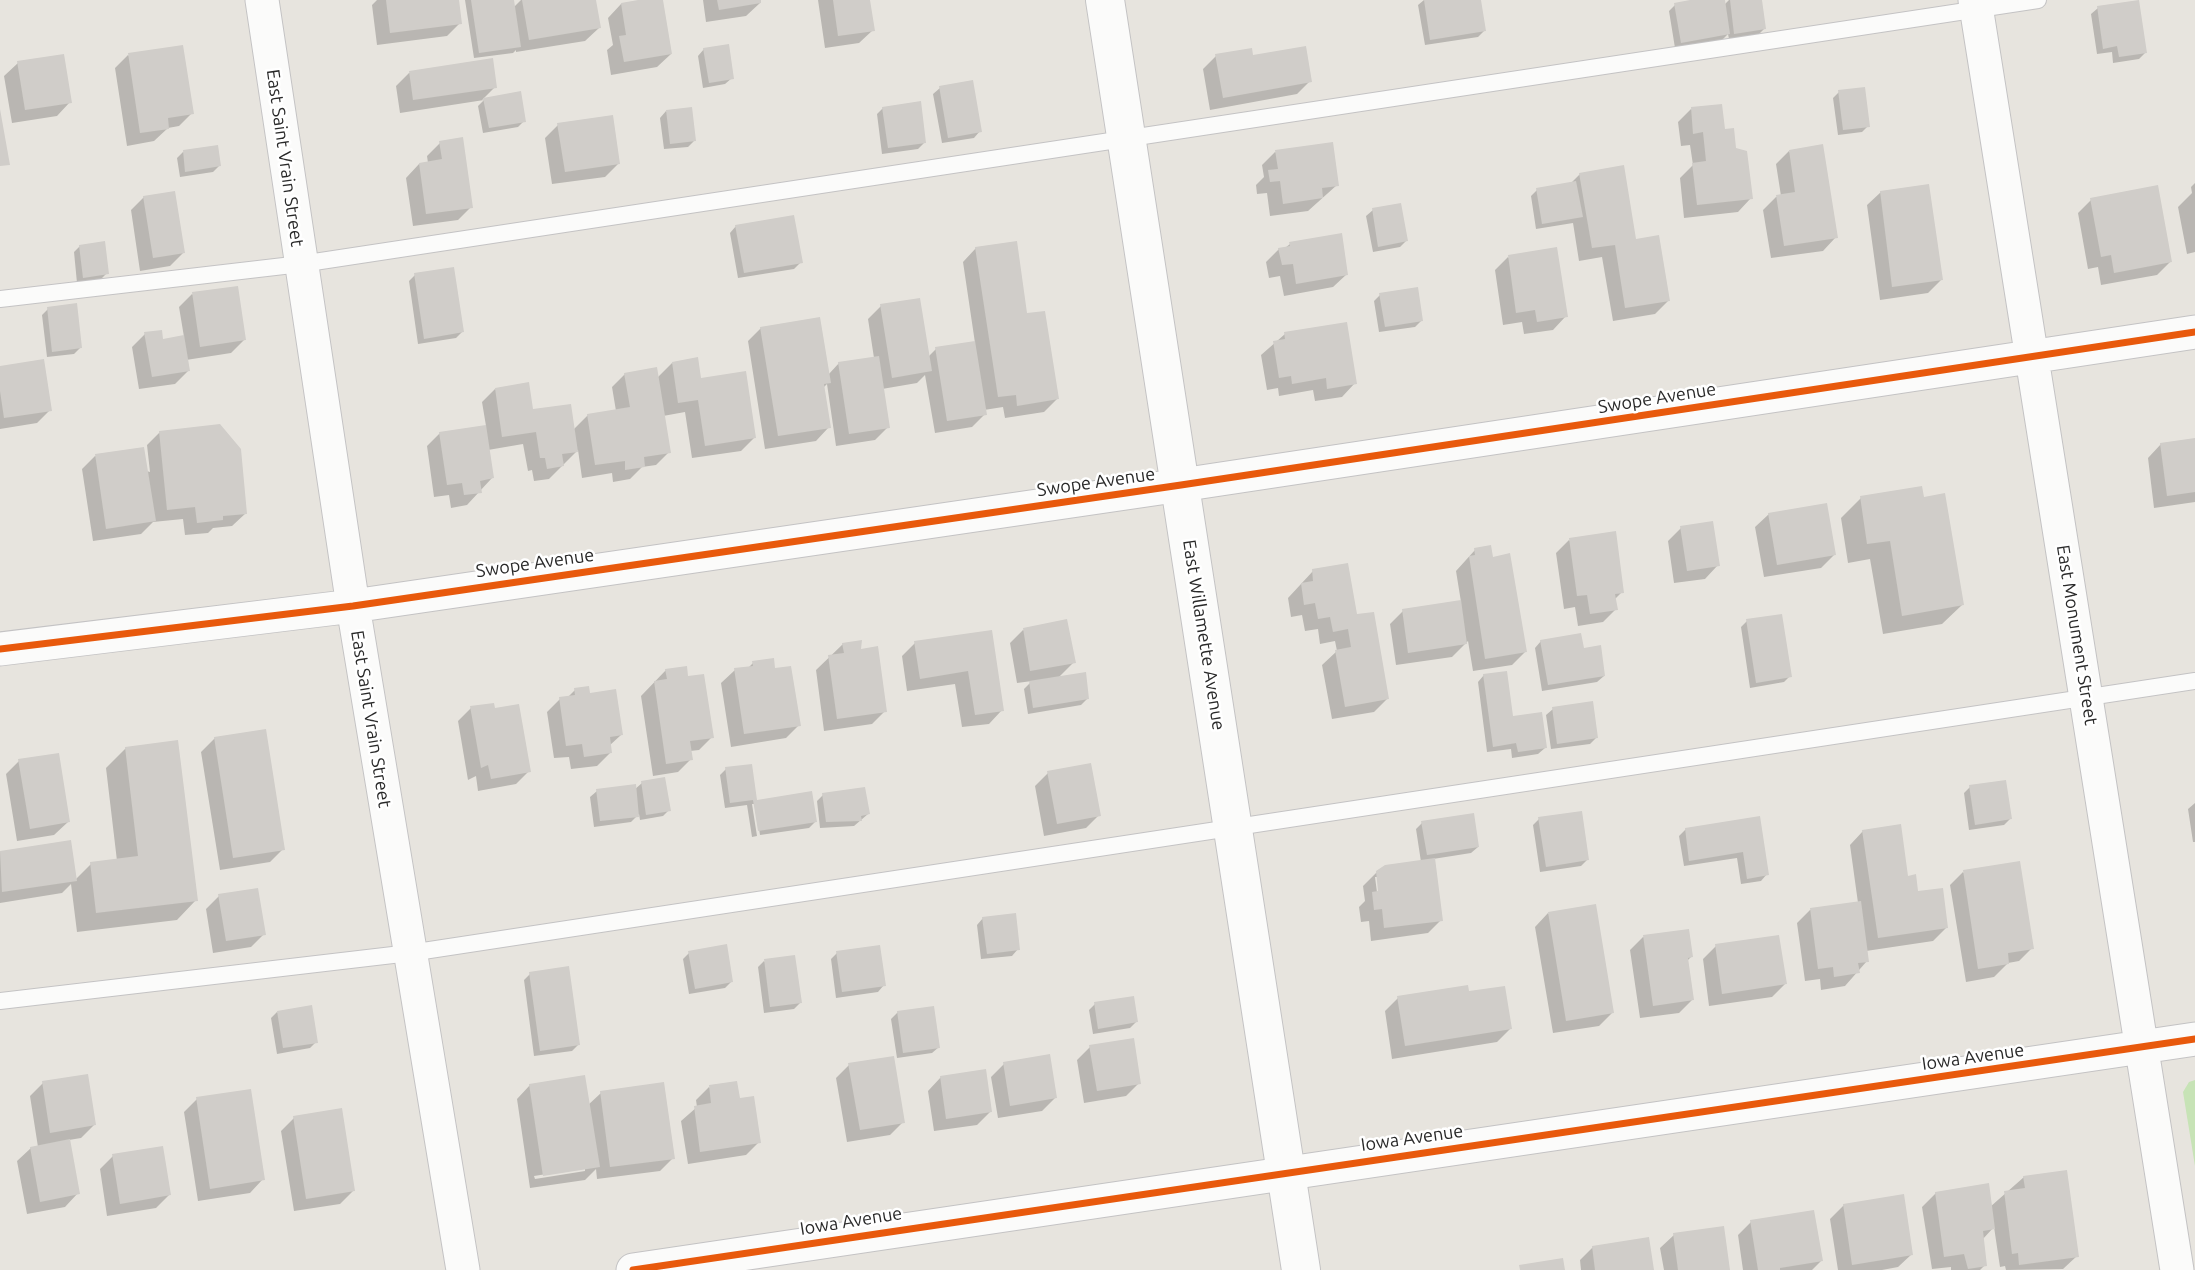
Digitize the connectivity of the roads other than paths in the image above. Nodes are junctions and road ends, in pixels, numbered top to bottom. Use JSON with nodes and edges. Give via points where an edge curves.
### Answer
{"nodes":[{"id":1,"x":262,"y":0,"type":"edge"},
{"id":2,"x":1105,"y":0,"type":"edge"},
{"id":3,"x":2039,"y":0,"type":"edge"},
{"id":4,"x":1975,"y":5,"type":"edge"},
{"id":5,"x":1127,"y":139,"type":"junction"},
{"id":6,"x":301,"y":264,"type":"junction"},
{"id":7,"x":0,"y":299,"type":"edge"},
{"id":8,"x":2195,"y":332,"type":"edge"},
{"id":9,"x":2033,"y":357,"type":"junction"},
{"id":10,"x":1181,"y":485,"type":"junction"},
{"id":11,"x":353,"y":606,"type":"junction"},
{"id":12,"x":0,"y":649,"type":"edge"},
{"id":13,"x":2195,"y":681,"type":"edge"},
{"id":14,"x":2087,"y":697,"type":"junction"},
{"id":15,"x":1234,"y":830,"type":"junction"},
{"id":16,"x":410,"y":953,"type":"junction"},
{"id":17,"x":0,"y":1001,"type":"edge"},
{"id":18,"x":2195,"y":1040,"type":"edge"},
{"id":19,"x":2142,"y":1048,"type":"junction"},
{"id":20,"x":1286,"y":1172,"type":"junction"},
{"id":21,"x":463,"y":1270,"type":"edge"},
{"id":22,"x":633,"y":1270,"type":"edge"},
{"id":23,"x":1301,"y":1270,"type":"edge"},
{"id":24,"x":2177,"y":1270,"type":"edge"}],
"edges":[{"from":1,"to":6,"type":"street","name":"East Saint Vrain Street"},
{"from":2,"to":5,"type":"street","name":"East Willamette Avenue"},
{"from":3,"to":4,"type":"lane"},
{"from":4,"to":5,"type":"lane"},
{"from":4,"to":9,"type":"street","name":"East Monument Street"},
{"from":5,"to":6,"type":"lane"},
{"from":5,"to":10,"type":"street","name":"East Willamette Avenue"},
{"from":6,"to":7,"type":"lane"},
{"from":6,"to":11,"type":"street","name":"East Saint Vrain Street"},
{"from":8,"to":9,"type":"street","name":"Swope Avenue"},
{"from":9,"to":10,"type":"street","name":"Swope Avenue"},
{"from":9,"to":14,"type":"street","name":"East Monument Street"},
{"from":10,"to":11,"type":"street","name":"Swope Avenue"},
{"from":10,"to":15,"type":"street","name":"East Willamette Avenue"},
{"from":11,"to":12,"type":"street","name":"Swope Avenue"},
{"from":11,"to":16,"type":"street","name":"East Saint Vrain Street"},
{"from":13,"to":14,"type":"lane"},
{"from":14,"to":15,"type":"lane"},
{"from":14,"to":19,"type":"street","name":"East Monument Street"},
{"from":15,"to":16,"type":"lane"},
{"from":15,"to":20,"type":"street","name":"East Willamette Avenue"},
{"from":16,"to":17,"type":"lane"},
{"from":16,"to":21,"type":"street","name":"East Saint Vrain Street"},
{"from":18,"to":19,"type":"street","name":"Iowa Avenue"},
{"from":19,"to":20,"type":"street","name":"Iowa Avenue"},
{"from":19,"to":24,"type":"street","name":"East Monument Street"},
{"from":20,"to":22,"type":"street","name":"Iowa Avenue"},
{"from":20,"to":23,"type":"street","name":"East Willamette Avenue"}]}
